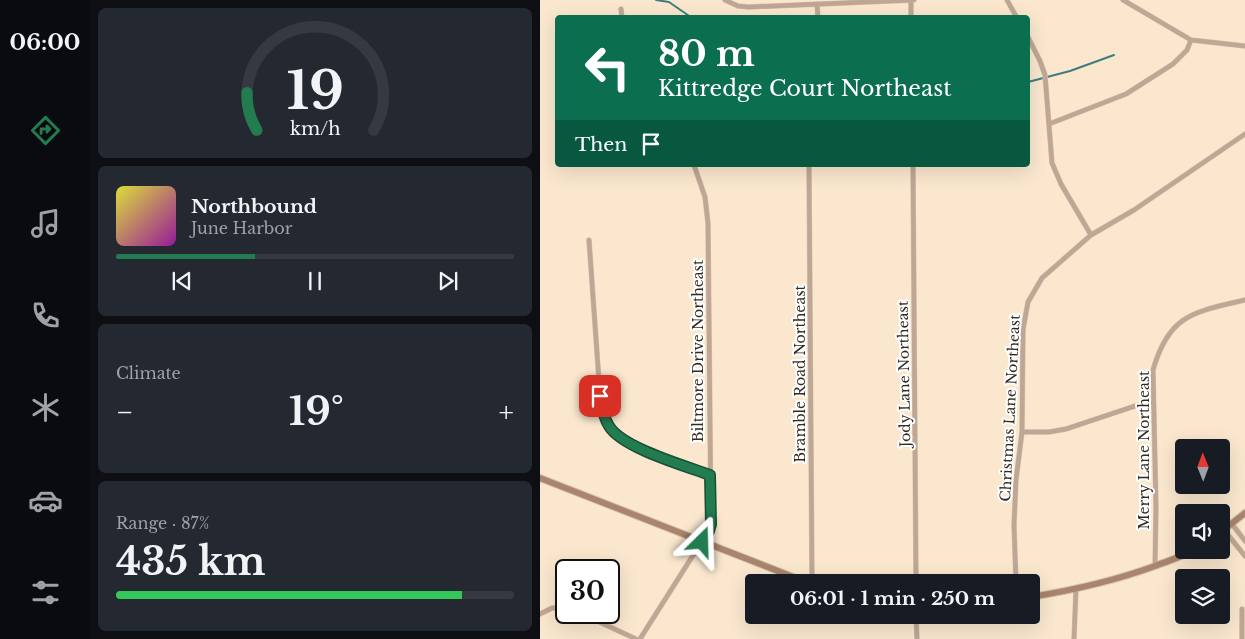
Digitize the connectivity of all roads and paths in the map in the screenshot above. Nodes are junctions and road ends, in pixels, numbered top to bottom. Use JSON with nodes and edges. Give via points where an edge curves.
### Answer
{"nodes":[{"id":1,"x":725,"y":0,"type":"edge"},
{"id":2,"x":912,"y":0,"type":"edge"},
{"id":3,"x":1007,"y":0,"type":"edge"},
{"id":4,"x":1123,"y":0,"type":"edge"},
{"id":5,"x":817,"y":4,"type":"junction"},
{"id":6,"x":621,"y":9,"type":"dead end"},
{"id":7,"x":622,"y":15,"type":"edge"},
{"id":8,"x":818,"y":15,"type":"edge"},
{"id":9,"x":911,"y":15,"type":"edge"},
{"id":10,"x":1015,"y":15,"type":"edge"},
{"id":11,"x":1191,"y":40,"type":"junction"},
{"id":12,"x":1030,"y":41,"type":"edge"},
{"id":13,"x":1245,"y":46,"type":"edge"},
{"id":14,"x":1049,"y":124,"type":"junction"},
{"id":15,"x":1245,"y":134,"type":"edge"},
{"id":16,"x":695,"y":167,"type":"edge"},
{"id":17,"x":809,"y":167,"type":"edge"},
{"id":18,"x":913,"y":167,"type":"edge"},
{"id":19,"x":1091,"y":236,"type":"junction"},
{"id":20,"x":589,"y":240,"type":"dead end"},
{"id":21,"x":1245,"y":300,"type":"edge"},
{"id":22,"x":1152,"y":402,"type":"junction"},
{"id":23,"x":1022,"y":432,"type":"junction"},
{"id":24,"x":710,"y":475,"type":"junction"},
{"id":25,"x":540,"y":478,"type":"edge"},
{"id":26,"x":1245,"y":513,"type":"edge"},
{"id":27,"x":1232,"y":524,"type":"joint"},
{"id":28,"x":1230,"y":539,"type":"edge"},
{"id":29,"x":1245,"y":541,"type":"edge"},
{"id":30,"x":702,"y":542,"type":"junction"},
{"id":31,"x":1245,"y":556,"type":"edge"},
{"id":32,"x":1175,"y":559,"type":"edge"},
{"id":33,"x":1155,"y":566,"type":"junction"},
{"id":34,"x":785,"y":574,"type":"edge"},
{"id":35,"x":812,"y":574,"type":"edge"},
{"id":36,"x":916,"y":574,"type":"edge"},
{"id":37,"x":1016,"y":574,"type":"edge"},
{"id":38,"x":1076,"y":589,"type":"junction"},
{"id":39,"x":1040,"y":595,"type":"edge"},
{"id":40,"x":555,"y":608,"type":"edge"},
{"id":41,"x":1242,"y":609,"type":"dead end"},
{"id":42,"x":540,"y":614,"type":"edge"},
{"id":43,"x":604,"y":624,"type":"edge"},
{"id":44,"x":916,"y":624,"type":"edge"},
{"id":45,"x":636,"y":639,"type":"edge"},
{"id":46,"x":640,"y":639,"type":"edge"},
{"id":47,"x":917,"y":639,"type":"edge"},
{"id":48,"x":1074,"y":639,"type":"edge"},
{"id":49,"x":1242,"y":639,"type":"edge"}],
"edges":[{"from":1,"to":5,"type":"street","via":[[738,6]]},
{"from":2,"to":5,"type":"street"},
{"from":2,"to":9,"type":"street"},
{"from":3,"to":10,"type":"street"},
{"from":4,"to":11,"type":"street"},
{"from":5,"to":8,"type":"street"},
{"from":6,"to":7,"type":"street"},
{"from":11,"to":13,"type":"street"},
{"from":11,"to":14,"type":"street","via":[[1188,50],[1173,64],[1126,94]]},
{"from":12,"to":14,"type":"street","via":[[1045,75]]},
{"from":14,"to":19,"type":"street","via":[[1052,163]]},
{"from":15,"to":19,"type":"street","name":"Christmas Lane Northeast"},
{"from":16,"to":24,"type":"street","name":"Biltmore Drive Northeast","via":[[705,197],[708,223]]},
{"from":17,"to":35,"type":"street","name":"Bramble Road Northeast"},
{"from":18,"to":36,"type":"street","name":"Jody Lane Northeast"},
{"from":19,"to":23,"type":"street","name":"Christmas Lane Northeast","via":[[1042,278],[1028,302],[1023,330]]},
{"from":20,"to":24,"type":"street","via":[[600,396],[609,427],[640,449]]},
{"from":21,"to":22,"type":"street","name":"Merry Lane Northeast","via":[[1198,311],[1178,324],[1165,338],[1153,370]]},
{"from":22,"to":23,"type":"street","via":[[1066,429]]},
{"from":22,"to":33,"type":"street","name":"Merry Lane Northeast"},
{"from":23,"to":37,"type":"street","name":"Christmas Lane Northeast","via":[[1014,525]]},
{"from":24,"to":30,"type":"street","name":"Biltmore Drive Northeast","via":[[711,524]]},
{"from":25,"to":30,"type":"main road"},
{"from":26,"to":27,"type":"main road"},
{"from":27,"to":29,"type":"street"},
{"from":28,"to":31,"type":"street"},
{"from":30,"to":34,"type":"main road"},
{"from":30,"to":46,"type":"street","name":"Biltmore Drive Northeast"},
{"from":32,"to":33,"type":"main road"},
{"from":33,"to":38,"type":"main road"},
{"from":38,"to":39,"type":"main road"},
{"from":38,"to":48,"type":"street"},
{"from":40,"to":42,"type":"street"},
{"from":41,"to":49,"type":"street"},
{"from":43,"to":45,"type":"street"},
{"from":44,"to":47,"type":"street"}]}
